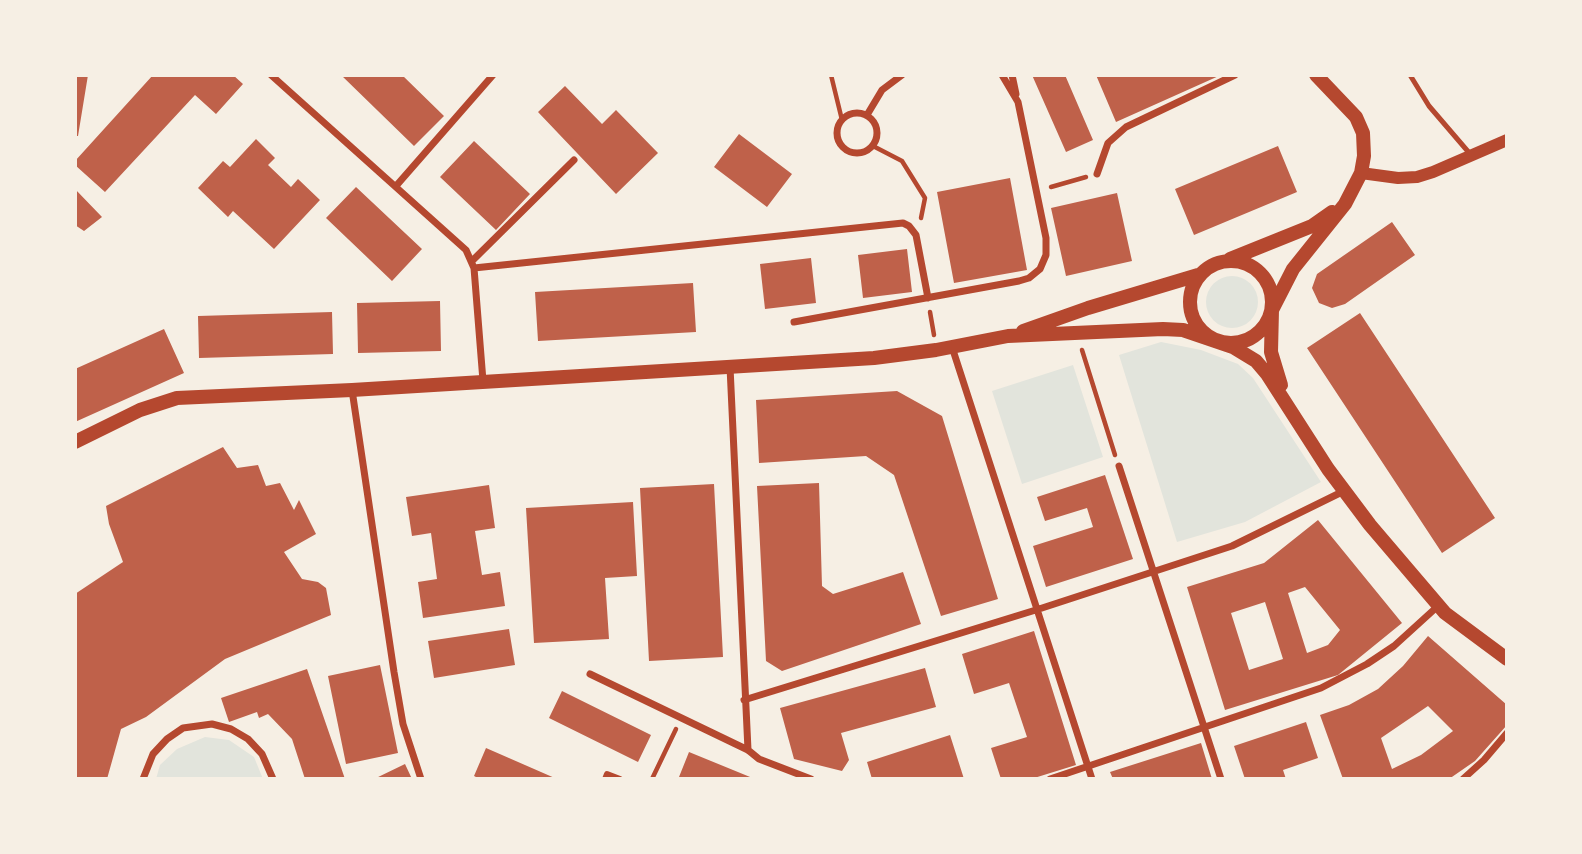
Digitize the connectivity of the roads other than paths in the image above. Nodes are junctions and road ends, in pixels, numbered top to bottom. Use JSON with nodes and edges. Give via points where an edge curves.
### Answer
{"nodes":[{"id":1,"x":493,"y":75,"type":"edge"},
{"id":2,"x":902,"y":75,"type":"edge"},
{"id":3,"x":1002,"y":75,"type":"edge"},
{"id":4,"x":1012,"y":75,"type":"edge"},
{"id":5,"x":1235,"y":75,"type":"edge"},
{"id":6,"x":1316,"y":75,"type":"edge"},
{"id":7,"x":1410,"y":75,"type":"edge"},
{"id":8,"x":273,"y":76,"type":"edge"},
{"id":9,"x":1017,"y":102,"type":"junction"},
{"id":10,"x":867,"y":115,"type":"junction"},
{"id":11,"x":1507,"y":140,"type":"edge"},
{"id":12,"x":1471,"y":155,"type":"junction"},
{"id":13,"x":574,"y":160,"type":"dead end"},
{"id":14,"x":1361,"y":173,"type":"junction"},
{"id":15,"x":1097,"y":174,"type":"road end"},
{"id":16,"x":396,"y":186,"type":"junction"},
{"id":17,"x":1345,"y":204,"type":"junction"},
{"id":18,"x":1230,"y":260,"type":"junction"},
{"id":19,"x":473,"y":265,"type":"junction"},
{"id":20,"x":1198,"y":275,"type":"junction"},
{"id":21,"x":928,"y":298,"type":"junction"},
{"id":22,"x":1272,"y":310,"type":"junction"},
{"id":23,"x":794,"y":321,"type":"dead end"},
{"id":24,"x":1008,"y":336,"type":"junction"},
{"id":25,"x":1214,"y":340,"type":"junction"},
{"id":26,"x":952,"y":347,"type":"junction"},
{"id":27,"x":730,"y":366,"type":"junction"},
{"id":28,"x":483,"y":382,"type":"junction"},
{"id":29,"x":352,"y":390,"type":"junction"},
{"id":30,"x":1296,"y":419,"type":"junction"},
{"id":31,"x":75,"y":442,"type":"edge"},
{"id":32,"x":1119,"y":466,"type":"road end"},
{"id":33,"x":1344,"y":491,"type":"junction"},
{"id":34,"x":1153,"y":572,"type":"junction"},
{"id":35,"x":1438,"y":606,"type":"junction"},
{"id":36,"x":1039,"y":609,"type":"junction"},
{"id":37,"x":1507,"y":659,"type":"edge"},
{"id":38,"x":590,"y":674,"type":"dead end"},
{"id":39,"x":744,"y":700,"type":"junction"},
{"id":40,"x":1203,"y":727,"type":"junction"},
{"id":41,"x":1507,"y":733,"type":"edge"},
{"id":42,"x":748,"y":750,"type":"junction"},
{"id":43,"x":1088,"y":767,"type":"junction"},
{"id":44,"x":143,"y":779,"type":"edge"},
{"id":45,"x":273,"y":779,"type":"edge"},
{"id":46,"x":421,"y":779,"type":"edge"},
{"id":47,"x":605,"y":779,"type":"edge"},
{"id":48,"x":620,"y":779,"type":"edge"},
{"id":49,"x":811,"y":779,"type":"edge"},
{"id":50,"x":1050,"y":779,"type":"edge"},
{"id":51,"x":1092,"y":779,"type":"edge"},
{"id":52,"x":1221,"y":779,"type":"edge"},
{"id":53,"x":1463,"y":779,"type":"edge"}],
"edges":[{"from":1,"to":16,"type":"street"},
{"from":2,"to":10,"type":"street","via":[[882,90]]},
{"from":3,"to":9,"type":"street"},
{"from":4,"to":9,"type":"street"},
{"from":5,"to":15,"type":"street","via":[[1126,127],[1108,143]]},
{"from":6,"to":14,"type":"main road","via":[[1361,125]]},
{"from":7,"to":12,"type":"lane","via":[[1429,106]]},
{"from":8,"to":16,"type":"street"},
{"from":9,"to":21,"type":"street","via":[[1046,238],[1040,269],[1029,278]]},
{"from":10,"to":10,"type":"street","via":[[877,129],[873,146],[861,152],[847,150],[838,139],[842,120],[853,113]]},
{"from":11,"to":12,"type":"street"},
{"from":12,"to":14,"type":"street","via":[[1409,179]]},
{"from":13,"to":19,"type":"street"},
{"from":14,"to":17,"type":"main road"},
{"from":16,"to":19,"type":"street","via":[[462,245]]},
{"from":17,"to":18,"type":"main road","via":[[1312,226]]},
{"from":17,"to":22,"type":"main road","via":[[1293,269]]},
{"from":18,"to":20,"type":"main road"},
{"from":18,"to":22,"type":"main road","via":[[1242,261],[1263,275]]},
{"from":19,"to":21,"type":"street","via":[[894,223],[909,226],[918,241]]},
{"from":19,"to":28,"type":"street"},
{"from":20,"to":24,"type":"main road"},
{"from":20,"to":25,"type":"main road","via":[[1189,296],[1190,312],[1201,331]]},
{"from":21,"to":23,"type":"street"},
{"from":22,"to":25,"type":"main road","via":[[1260,332],[1250,339],[1238,343]]},
{"from":22,"to":30,"type":"main road","via":[[1273,363]]},
{"from":24,"to":25,"type":"main road","via":[[1163,329]]},
{"from":24,"to":26,"type":"main road"},
{"from":25,"to":30,"type":"main road","via":[[1256,361]]},
{"from":26,"to":27,"type":"main road","via":[[874,358]]},
{"from":26,"to":36,"type":"street"},
{"from":27,"to":28,"type":"main road"},
{"from":27,"to":39,"type":"street"},
{"from":28,"to":29,"type":"main road"},
{"from":29,"to":31,"type":"main road","via":[[177,398],[140,410]]},
{"from":29,"to":46,"type":"street","via":[[394,672],[406,736]]},
{"from":30,"to":33,"type":"main road"},
{"from":32,"to":34,"type":"street"},
{"from":33,"to":34,"type":"street","via":[[1247,540]]},
{"from":33,"to":35,"type":"main road"},
{"from":34,"to":36,"type":"street"},
{"from":34,"to":40,"type":"street"},
{"from":35,"to":37,"type":"main road"},
{"from":35,"to":40,"type":"street","via":[[1405,638],[1337,680]]},
{"from":36,"to":39,"type":"street"},
{"from":36,"to":43,"type":"street"},
{"from":38,"to":42,"type":"street"},
{"from":39,"to":42,"type":"street"},
{"from":40,"to":43,"type":"street"},
{"from":40,"to":52,"type":"street"},
{"from":41,"to":53,"type":"street"},
{"from":42,"to":49,"type":"street","via":[[759,759]]},
{"from":43,"to":50,"type":"street"},
{"from":43,"to":51,"type":"street"},
{"from":44,"to":45,"type":"street","via":[[153,754],[167,739],[183,728],[212,724],[248,739],[262,754]]},
{"from":47,"to":48,"type":"street","via":[[607,774]]}]}
